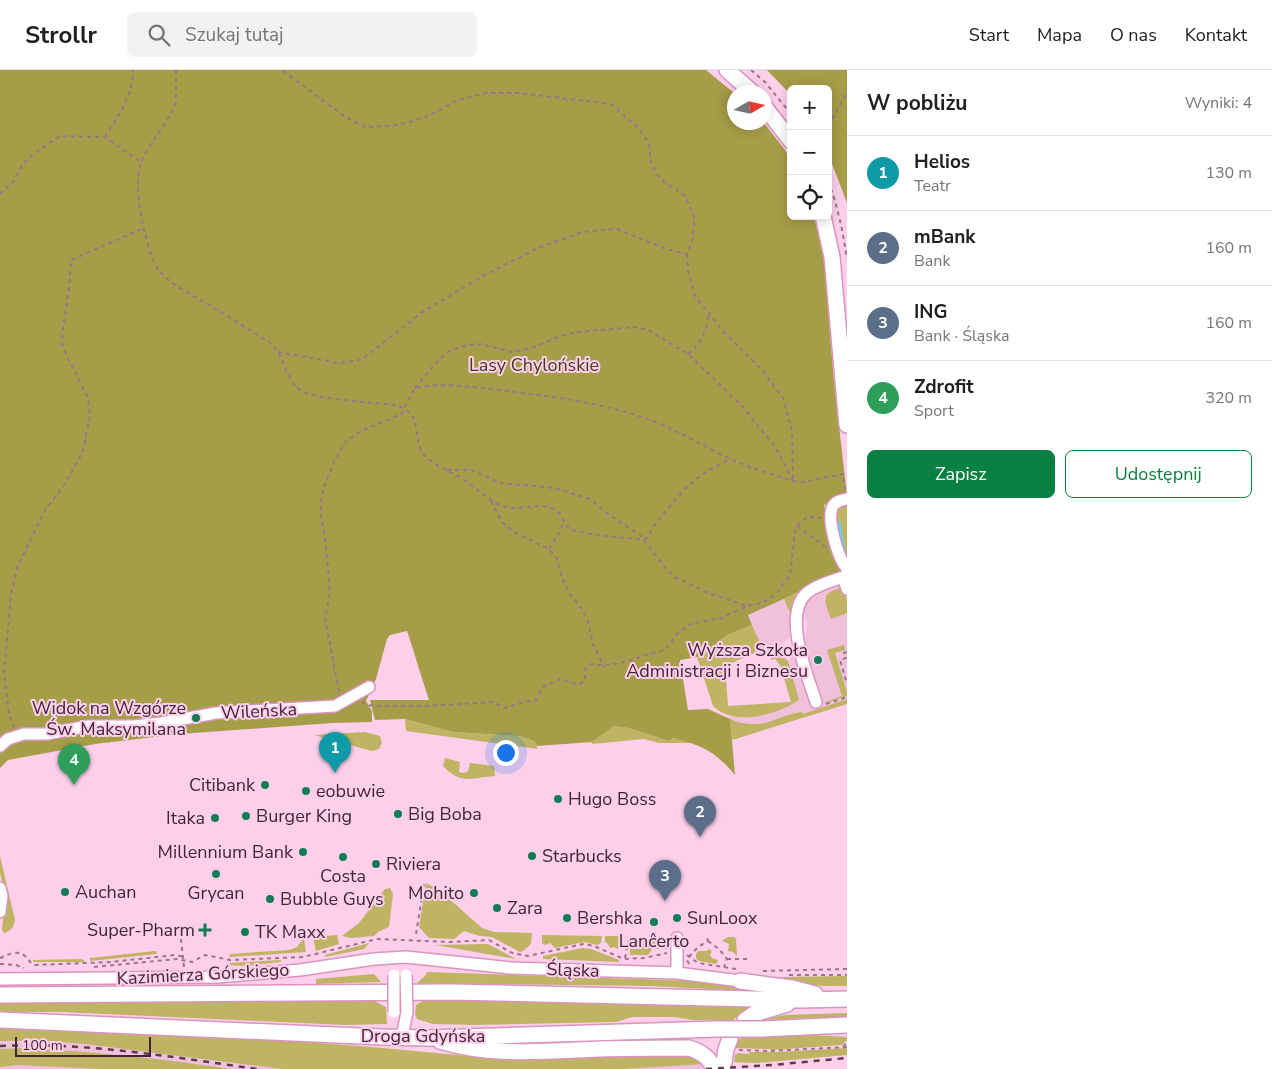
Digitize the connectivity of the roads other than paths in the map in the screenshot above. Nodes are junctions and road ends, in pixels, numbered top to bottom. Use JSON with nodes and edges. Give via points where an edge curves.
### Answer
{"nodes":[{"id":1,"x":727,"y":70,"type":"edge"},
{"id":2,"x":744,"y":85,"type":"edge"},
{"id":3,"x":772,"y":116,"type":"edge"},
{"id":4,"x":787,"y":136,"type":"edge"},
{"id":5,"x":824,"y":220,"type":"edge"},
{"id":6,"x":847,"y":425,"type":"edge"},
{"id":7,"x":847,"y":499,"type":"edge"},
{"id":8,"x":846,"y":574,"type":"edge"},
{"id":9,"x":847,"y":589,"type":"edge"},
{"id":10,"x":369,"y":688,"type":"dead end"},
{"id":11,"x":821,"y":703,"type":"road end"},
{"id":12,"x":0,"y":746,"type":"edge"},
{"id":13,"x":0,"y":888,"type":"edge"},
{"id":14,"x":0,"y":912,"type":"edge"},
{"id":15,"x":677,"y":938,"type":"dead end"},
{"id":16,"x":406,"y":957,"type":"junction"},
{"id":17,"x":393,"y":958,"type":"junction"},
{"id":18,"x":676,"y":973,"type":"junction"},
{"id":19,"x":741,"y":975,"type":"joint"},
{"id":20,"x":0,"y":980,"type":"edge"},
{"id":21,"x":0,"y":995,"type":"edge"},
{"id":22,"x":840,"y":999,"type":"edge"},
{"id":23,"x":801,"y":1000,"type":"junction"},
{"id":24,"x":0,"y":1020,"type":"edge"},
{"id":25,"x":745,"y":1020,"type":"dead end"},
{"id":26,"x":847,"y":1025,"type":"edge"},
{"id":27,"x":402,"y":1037,"type":"junction"},
{"id":28,"x":429,"y":1038,"type":"junction"},
{"id":29,"x":732,"y":1045,"type":"road end"},
{"id":30,"x":715,"y":1069,"type":"edge"},
{"id":31,"x":723,"y":1069,"type":"edge"}],
"edges":[{"from":1,"to":2,"type":"main road"},
{"from":3,"to":4,"type":"main road"},
{"from":5,"to":6,"type":"main road","via":[[832,258]]},
{"from":7,"to":8,"type":"street","via":[[836,502],[832,507],[831,520]]},
{"from":8,"to":9,"type":"street"},
{"from":8,"to":11,"type":"street","via":[[808,592],[798,609],[796,629],[800,649]]},
{"from":10,"to":12,"type":"street","name":"Wileńska","via":[[330,707],[216,713],[134,726],[88,726],[47,734],[16,735]]},
{"from":13,"to":14,"type":"street"},
{"from":15,"to":18,"type":"street"},
{"from":16,"to":17,"type":"street","name":"Kazimierza Górskiego"},
{"from":16,"to":18,"type":"street","name":"Śląska","via":[[511,968]]},
{"from":16,"to":27,"type":"street","bridge":true,"via":[[407,1012]]},
{"from":17,"to":20,"type":"street","name":"Kazimierza Górskiego","via":[[217,977]]},
{"from":17,"to":27,"type":"street","bridge":true,"via":[[394,1012]]},
{"from":18,"to":19,"type":"street","name":"Śląska"},
{"from":19,"to":22,"type":"main road"},
{"from":21,"to":23,"type":"main road","via":[[451,992]]},
{"from":22,"to":23,"type":"main road"},
{"from":23,"to":25,"type":"main road","via":[[754,1014]]},
{"from":24,"to":27,"type":"main road","name":"Droga Gdyńska"},
{"from":26,"to":28,"type":"main road","name":"Droga Gdyńska","bridge":true},
{"from":27,"to":28,"type":"main road","name":"Droga Gdyńska"},
{"from":28,"to":30,"type":"main road","via":[[460,1047],[517,1052],[689,1048],[705,1055]]},
{"from":29,"to":31,"type":"main road","via":[[726,1049]]}]}
